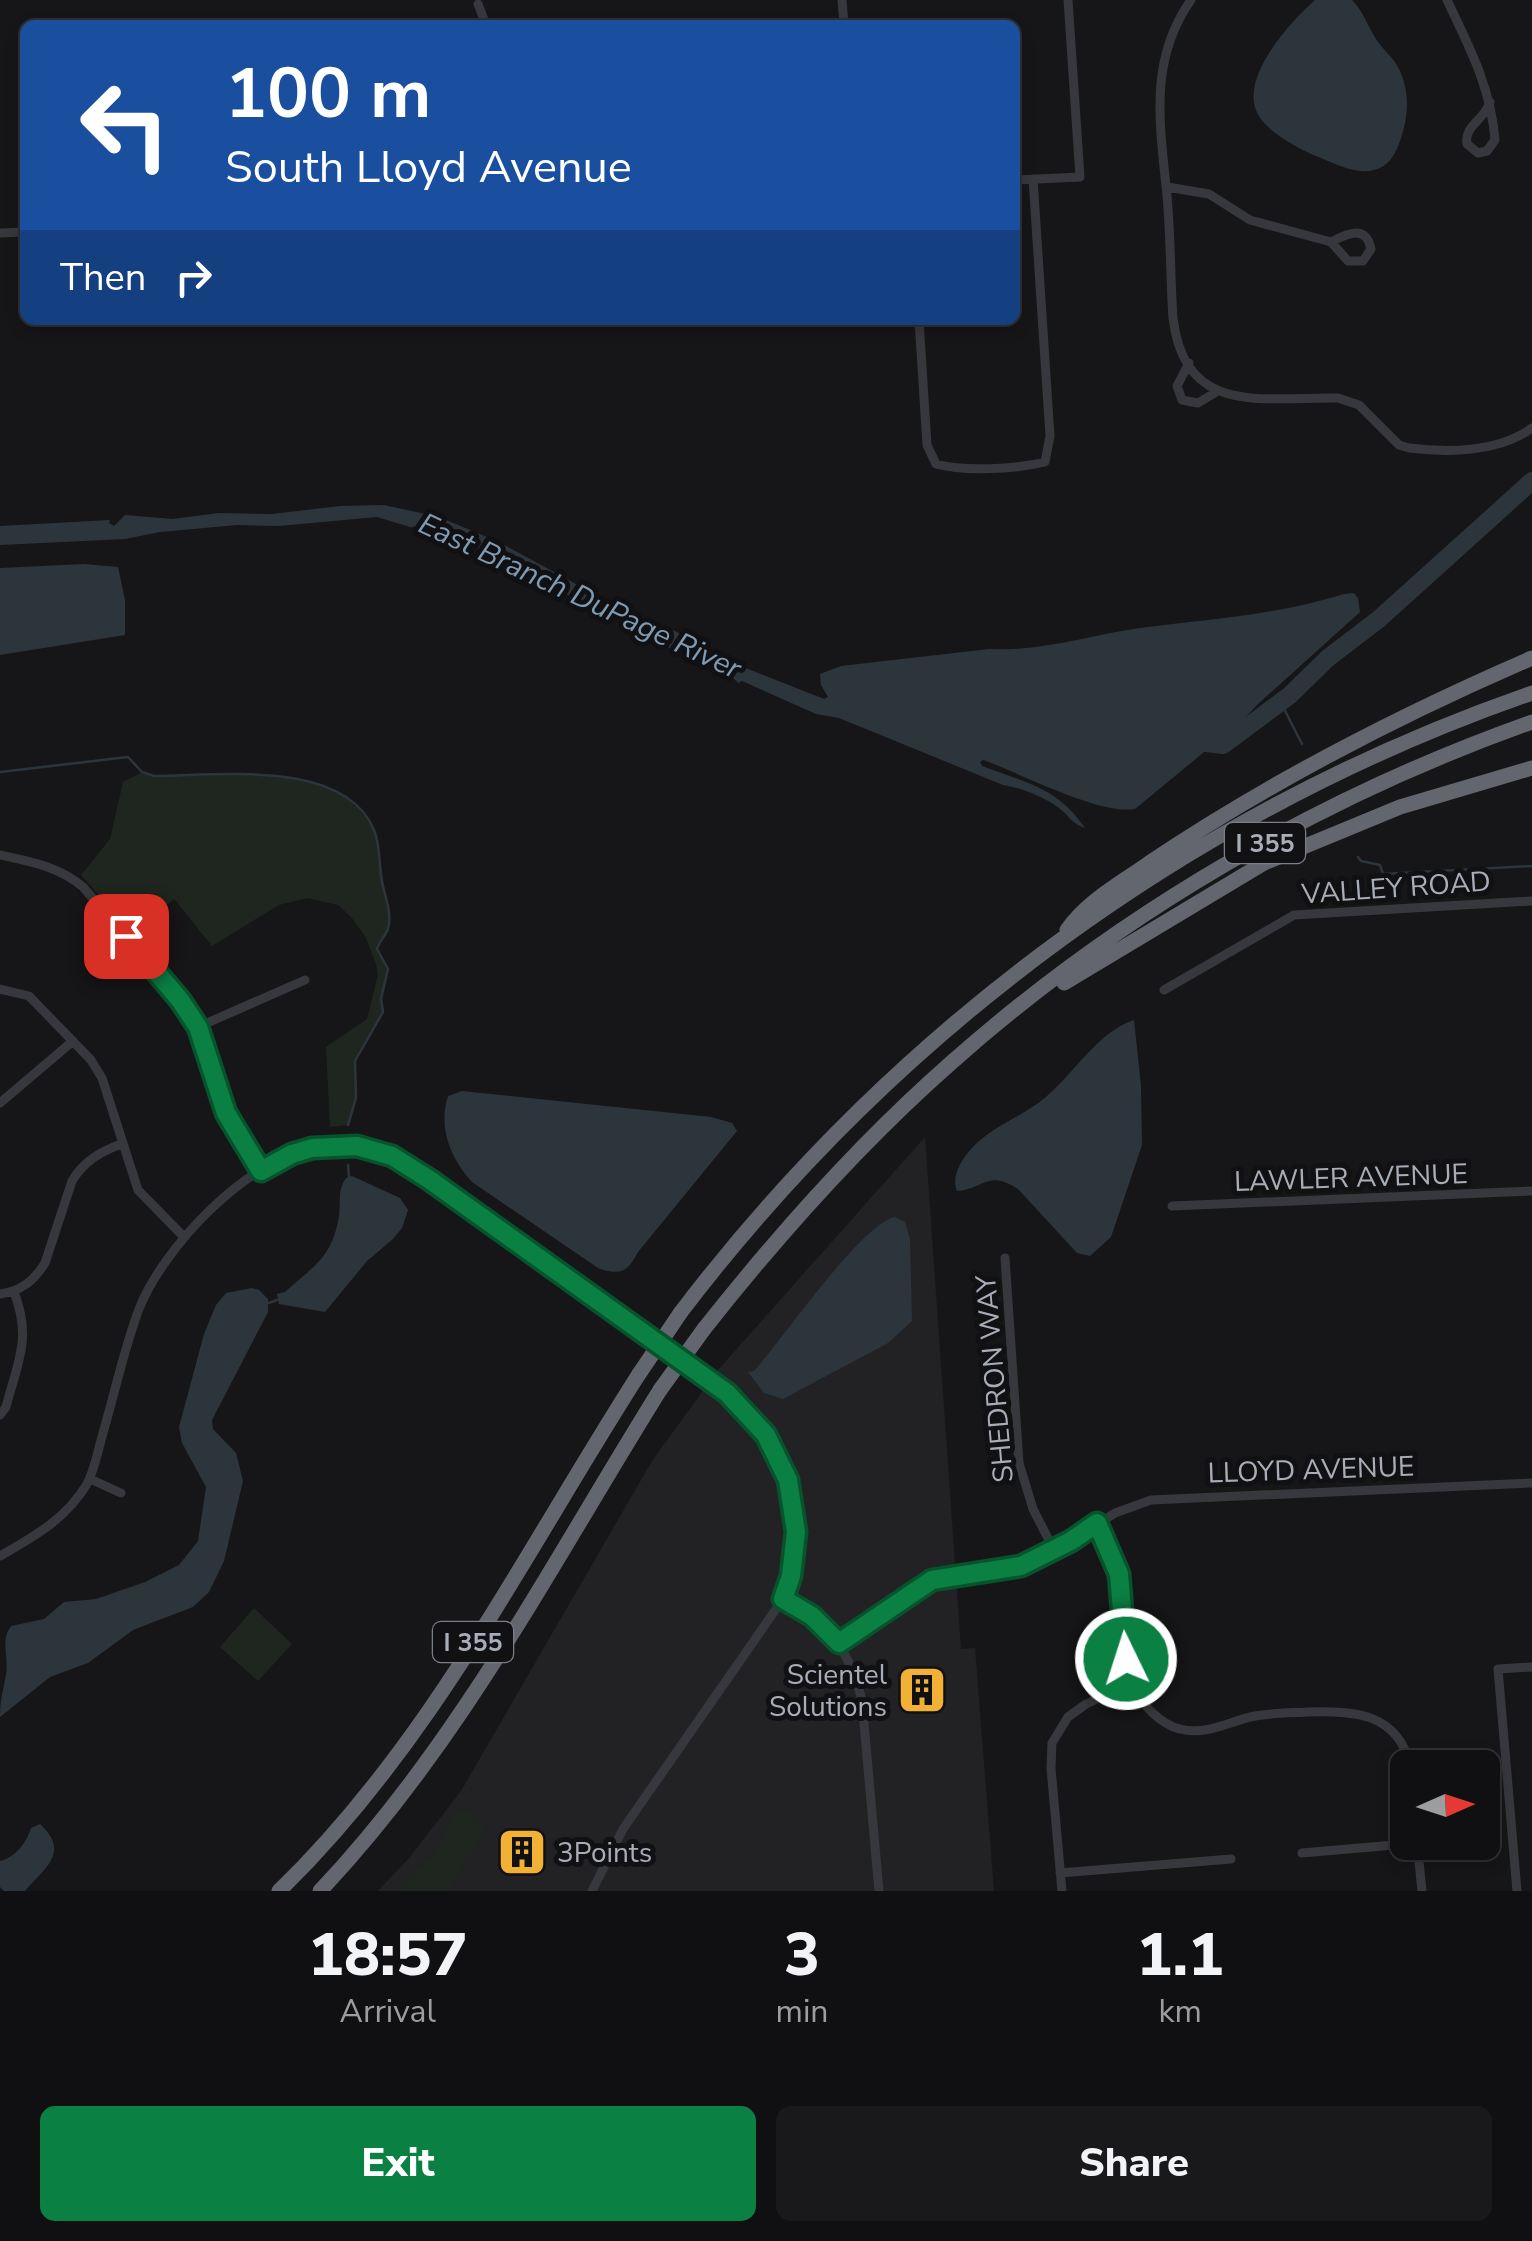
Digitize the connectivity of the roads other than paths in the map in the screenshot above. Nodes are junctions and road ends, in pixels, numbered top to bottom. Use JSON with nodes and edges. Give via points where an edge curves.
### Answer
{"nodes":[{"id":1,"x":1068,"y":0,"type":"edge"},
{"id":2,"x":1191,"y":0,"type":"edge"},
{"id":3,"x":1448,"y":0,"type":"edge"},
{"id":4,"x":478,"y":4,"type":"dead end"},
{"id":5,"x":484,"y":20,"type":"edge"},
{"id":6,"x":1490,"y":102,"type":"junction"},
{"id":7,"x":1033,"y":179,"type":"junction"},
{"id":8,"x":1020,"y":180,"type":"edge"},
{"id":9,"x":1166,"y":187,"type":"junction"},
{"id":10,"x":1331,"y":242,"type":"dead end"},
{"id":11,"x":919,"y":325,"type":"edge"},
{"id":12,"x":1189,"y":364,"type":"junction"},
{"id":13,"x":1218,"y":391,"type":"junction"},
{"id":14,"x":1532,"y":428,"type":"edge"},
{"id":15,"x":1532,"y":658,"type":"edge"},
{"id":16,"x":1532,"y":692,"type":"edge"},
{"id":17,"x":1532,"y":722,"type":"edge"},
{"id":18,"x":1532,"y":768,"type":"edge"},
{"id":19,"x":0,"y":856,"type":"edge"},
{"id":20,"x":1532,"y":901,"type":"edge"},
{"id":21,"x":1062,"y":937,"type":"junction"},
{"id":22,"x":305,"y":980,"type":"dead end"},
{"id":23,"x":0,"y":989,"type":"edge"},
{"id":24,"x":1164,"y":990,"type":"dead end"},
{"id":25,"x":1020,"y":1005,"type":"junction"},
{"id":26,"x":198,"y":1027,"type":"junction"},
{"id":27,"x":73,"y":1041,"type":"junction"},
{"id":28,"x":0,"y":1103,"type":"edge"},
{"id":29,"x":121,"y":1144,"type":"junction"},
{"id":30,"x":261,"y":1171,"type":"junction"},
{"id":31,"x":1532,"y":1192,"type":"edge"},
{"id":32,"x":1172,"y":1206,"type":"dead end"},
{"id":33,"x":183,"y":1236,"type":"junction"},
{"id":34,"x":1005,"y":1258,"type":"dead end"},
{"id":35,"x":14,"y":1292,"type":"junction"},
{"id":36,"x":0,"y":1294,"type":"edge"},
{"id":37,"x":0,"y":1415,"type":"edge"},
{"id":38,"x":90,"y":1479,"type":"junction"},
{"id":39,"x":1532,"y":1483,"type":"edge"},
{"id":40,"x":121,"y":1493,"type":"dead end"},
{"id":41,"x":1097,"y":1523,"type":"junction"},
{"id":42,"x":1054,"y":1550,"type":"junction"},
{"id":43,"x":0,"y":1556,"type":"edge"},
{"id":44,"x":783,"y":1599,"type":"junction"},
{"id":45,"x":839,"y":1643,"type":"junction"},
{"id":46,"x":1532,"y":1667,"type":"edge"},
{"id":47,"x":1129,"y":1685,"type":"junction"},
{"id":48,"x":1404,"y":1750,"type":"edge"},
{"id":49,"x":1390,"y":1845,"type":"edge"},
{"id":50,"x":1302,"y":1853,"type":"dead end"},
{"id":51,"x":1231,"y":1858,"type":"dead end"},
{"id":52,"x":1419,"y":1860,"type":"edge"},
{"id":53,"x":1060,"y":1873,"type":"junction"},
{"id":54,"x":279,"y":1891,"type":"edge"},
{"id":55,"x":320,"y":1891,"type":"edge"},
{"id":56,"x":592,"y":1891,"type":"edge"},
{"id":57,"x":879,"y":1891,"type":"edge"},
{"id":58,"x":1062,"y":1891,"type":"edge"},
{"id":59,"x":1422,"y":1891,"type":"edge"},
{"id":60,"x":1516,"y":1891,"type":"edge"}],
"edges":[{"from":1,"to":7,"type":"street","via":[[1080,176]]},
{"from":2,"to":9,"type":"street","via":[[1171,34],[1160,74]]},
{"from":3,"to":6,"type":"street"},
{"from":4,"to":5,"type":"street"},
{"from":6,"to":6,"type":"street","via":[[1466,134],[1478,153],[1496,140]]},
{"from":7,"to":8,"type":"street"},
{"from":7,"to":11,"type":"street","via":[[1050,441],[1045,462],[954,469],[936,464],[928,450]]},
{"from":9,"to":10,"type":"street","via":[[1209,194],[1250,220]]},
{"from":9,"to":12,"type":"street","via":[[1174,327]]},
{"from":12,"to":13,"type":"street"},
{"from":12,"to":13,"type":"street","via":[[1177,386],[1182,400],[1198,403]]},
{"from":13,"to":14,"type":"street","via":[[1253,400],[1345,399],[1409,448],[1490,446]]},
{"from":15,"to":21,"type":"highway","via":[[1224,816],[1078,914]]},
{"from":16,"to":21,"type":"highway","number":"I 355","via":[[1363,760],[1270,807]]},
{"from":17,"to":25,"type":"highway","number":"I 355","via":[[1290,828],[1150,911]]},
{"from":18,"to":25,"type":"highway","via":[[1400,808],[1264,863]]},
{"from":19,"to":26,"type":"street","via":[[56,868],[83,886]]},
{"from":20,"to":24,"type":"street","name":"VALLEY ROAD","via":[[1294,915]]},
{"from":21,"to":54,"type":"highway","number":"I 355","bridge":true,"via":[[943,1031],[759,1216],[639,1374],[444,1691],[351,1814]]},
{"from":22,"to":26,"type":"street"},
{"from":23,"to":27,"type":"street","via":[[29,996]]},
{"from":25,"to":55,"type":"highway","number":"I 355","bridge":true,"via":[[881,1129],[704,1328],[459,1717]]},
{"from":26,"to":30,"type":"street","via":[[226,1113]]},
{"from":27,"to":28,"type":"street"},
{"from":27,"to":29,"type":"street","via":[[102,1078]]},
{"from":29,"to":33,"type":"street","via":[[138,1190]]},
{"from":29,"to":35,"type":"street","via":[[79,1170],[45,1263]]},
{"from":30,"to":33,"type":"street"},
{"from":30,"to":44,"type":"street","via":[[312,1148],[357,1146],[392,1156],[746,1410],[784,1467],[794,1504],[791,1576]]},
{"from":31,"to":32,"type":"street","name":"LAWLER AVENUE"},
{"from":33,"to":38,"type":"street","via":[[138,1312]]},
{"from":34,"to":42,"type":"street","name":"SHEDRON WAY","via":[[1020,1463]]},
{"from":35,"to":36,"type":"street"},
{"from":35,"to":37,"type":"street","via":[[24,1339]]},
{"from":38,"to":40,"type":"street"},
{"from":38,"to":43,"type":"street","via":[[71,1508]]},
{"from":39,"to":41,"type":"street","name":"LLOYD AVENUE","via":[[1168,1497]]},
{"from":41,"to":42,"type":"street","name":"LLOYD AVENUE"},
{"from":41,"to":47,"type":"street","via":[[1119,1574]]},
{"from":42,"to":45,"type":"street","name":"LLOYD AVENUE","via":[[1021,1566],[932,1580]]},
{"from":44,"to":45,"type":"street"},
{"from":44,"to":56,"type":"street","via":[[624,1829]]},
{"from":45,"to":57,"type":"street","via":[[862,1700]]},
{"from":46,"to":60,"type":"street","via":[[1498,1670]]},
{"from":47,"to":48,"type":"street","via":[[1170,1726],[1186,1731],[1265,1714],[1360,1712],[1389,1728]]},
{"from":47,"to":53,"type":"street","via":[[1086,1704],[1052,1744]]},
{"from":49,"to":50,"type":"street"},
{"from":51,"to":53,"type":"street"},
{"from":52,"to":59,"type":"street"},
{"from":53,"to":58,"type":"street"}]}
